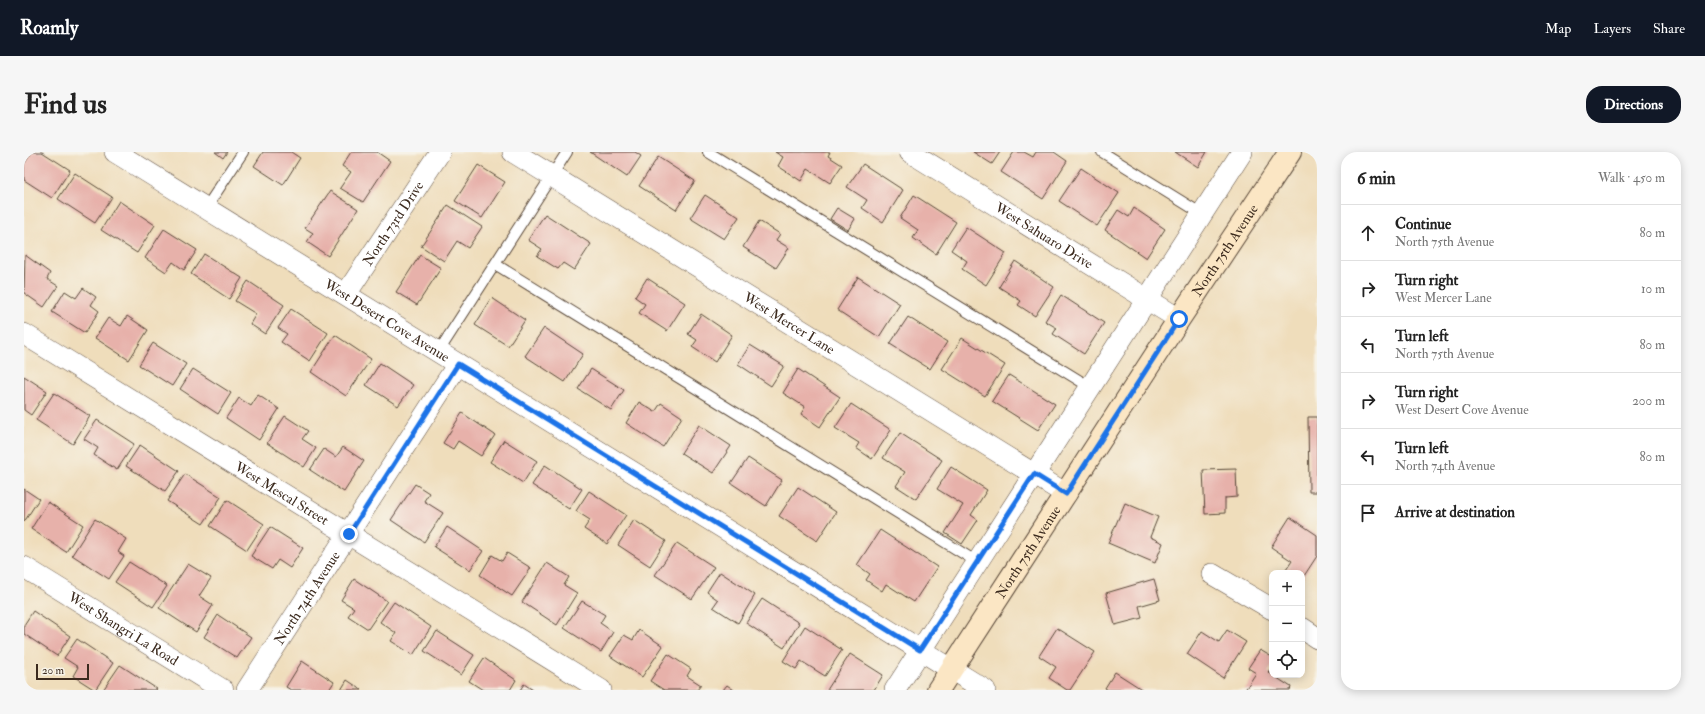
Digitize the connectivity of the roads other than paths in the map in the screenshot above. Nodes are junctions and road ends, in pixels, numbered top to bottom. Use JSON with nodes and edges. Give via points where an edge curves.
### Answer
{"nodes":[{"id":1,"x":115,"y":152,"type":"edge"},
{"id":2,"x":243,"y":152,"type":"edge"},
{"id":3,"x":440,"y":152,"type":"edge"},
{"id":4,"x":513,"y":152,"type":"edge"},
{"id":5,"x":567,"y":152,"type":"edge"},
{"id":6,"x":708,"y":152,"type":"edge"},
{"id":7,"x":910,"y":152,"type":"edge"},
{"id":8,"x":1102,"y":152,"type":"edge"},
{"id":9,"x":1242,"y":152,"type":"edge"},
{"id":10,"x":1290,"y":152,"type":"edge"},
{"id":11,"x":551,"y":176,"type":"junction"},
{"id":12,"x":206,"y":208,"type":"junction"},
{"id":13,"x":1202,"y":214,"type":"junction"},
{"id":14,"x":495,"y":264,"type":"junction"},
{"id":15,"x":346,"y":294,"type":"junction"},
{"id":16,"x":1147,"y":299,"type":"junction"},
{"id":17,"x":1179,"y":319,"type":"junction"},
{"id":18,"x":24,"y":334,"type":"edge"},
{"id":19,"x":439,"y":351,"type":"junction"},
{"id":20,"x":458,"y":364,"type":"junction"},
{"id":21,"x":1090,"y":387,"type":"junction"},
{"id":22,"x":1034,"y":474,"type":"junction"},
{"id":23,"x":1066,"y":494,"type":"junction"},
{"id":24,"x":349,"y":534,"type":"junction"},
{"id":25,"x":977,"y":562,"type":"junction"},
{"id":26,"x":24,"y":567,"type":"edge"},
{"id":27,"x":1212,"y":574,"type":"dead end"},
{"id":28,"x":1269,"y":607,"type":"edge"},
{"id":29,"x":1305,"y":630,"type":"edge"},
{"id":30,"x":1317,"y":638,"type":"edge"},
{"id":31,"x":920,"y":650,"type":"junction"},
{"id":32,"x":951,"y":669,"type":"junction"},
{"id":33,"x":223,"y":690,"type":"edge"},
{"id":34,"x":247,"y":690,"type":"edge"},
{"id":35,"x":601,"y":690,"type":"edge"},
{"id":36,"x":895,"y":690,"type":"edge"},
{"id":37,"x":938,"y":690,"type":"edge"},
{"id":38,"x":985,"y":690,"type":"edge"}],
"edges":[{"from":1,"to":12,"type":"street","name":"West Desert Cove Avenue"},
{"from":2,"to":12,"type":"lane"},
{"from":3,"to":15,"type":"street","name":"North 73rd Drive"},
{"from":4,"to":11,"type":"street","name":"West Mercer Lane"},
{"from":5,"to":11,"type":"lane"},
{"from":6,"to":21,"type":"lane"},
{"from":7,"to":16,"type":"street","name":"West Sahuaro Drive"},
{"from":8,"to":13,"type":"lane"},
{"from":9,"to":13,"type":"street"},
{"from":10,"to":17,"type":"main road","name":"North 75th Avenue"},
{"from":11,"to":14,"type":"lane"},
{"from":11,"to":22,"type":"street","name":"West Mercer Lane"},
{"from":12,"to":15,"type":"street","name":"West Desert Cove Avenue"},
{"from":13,"to":16,"type":"street"},
{"from":14,"to":19,"type":"lane"},
{"from":14,"to":25,"type":"lane"},
{"from":15,"to":19,"type":"street","name":"West Desert Cove Avenue"},
{"from":16,"to":17,"type":"street","name":"West Sahuaro Drive"},
{"from":16,"to":21,"type":"street"},
{"from":17,"to":23,"type":"main road","name":"North 75th Avenue"},
{"from":18,"to":24,"type":"street","name":"West Mescal Street"},
{"from":19,"to":20,"type":"street","name":"West Desert Cove Avenue"},
{"from":20,"to":24,"type":"street","name":"North 74th Avenue"},
{"from":20,"to":31,"type":"street","name":"West Desert Cove Avenue"},
{"from":21,"to":22,"type":"street"},
{"from":22,"to":23,"type":"street","name":"West Mercer Lane"},
{"from":22,"to":25,"type":"street"},
{"from":23,"to":32,"type":"main road","name":"North 75th Avenue"},
{"from":24,"to":34,"type":"street","name":"North 74th Avenue"},
{"from":24,"to":35,"type":"street","name":"West Mescal Street"},
{"from":25,"to":31,"type":"street"},
{"from":26,"to":33,"type":"street","name":"West Shangri La Road"},
{"from":27,"to":28,"type":"street"},
{"from":29,"to":30,"type":"street"},
{"from":31,"to":32,"type":"street","name":"West Desert Cove Avenue"},
{"from":31,"to":36,"type":"street"},
{"from":32,"to":37,"type":"main road","name":"North 75th Avenue"},
{"from":32,"to":38,"type":"street","name":"West Desert Cove Avenue"}]}
